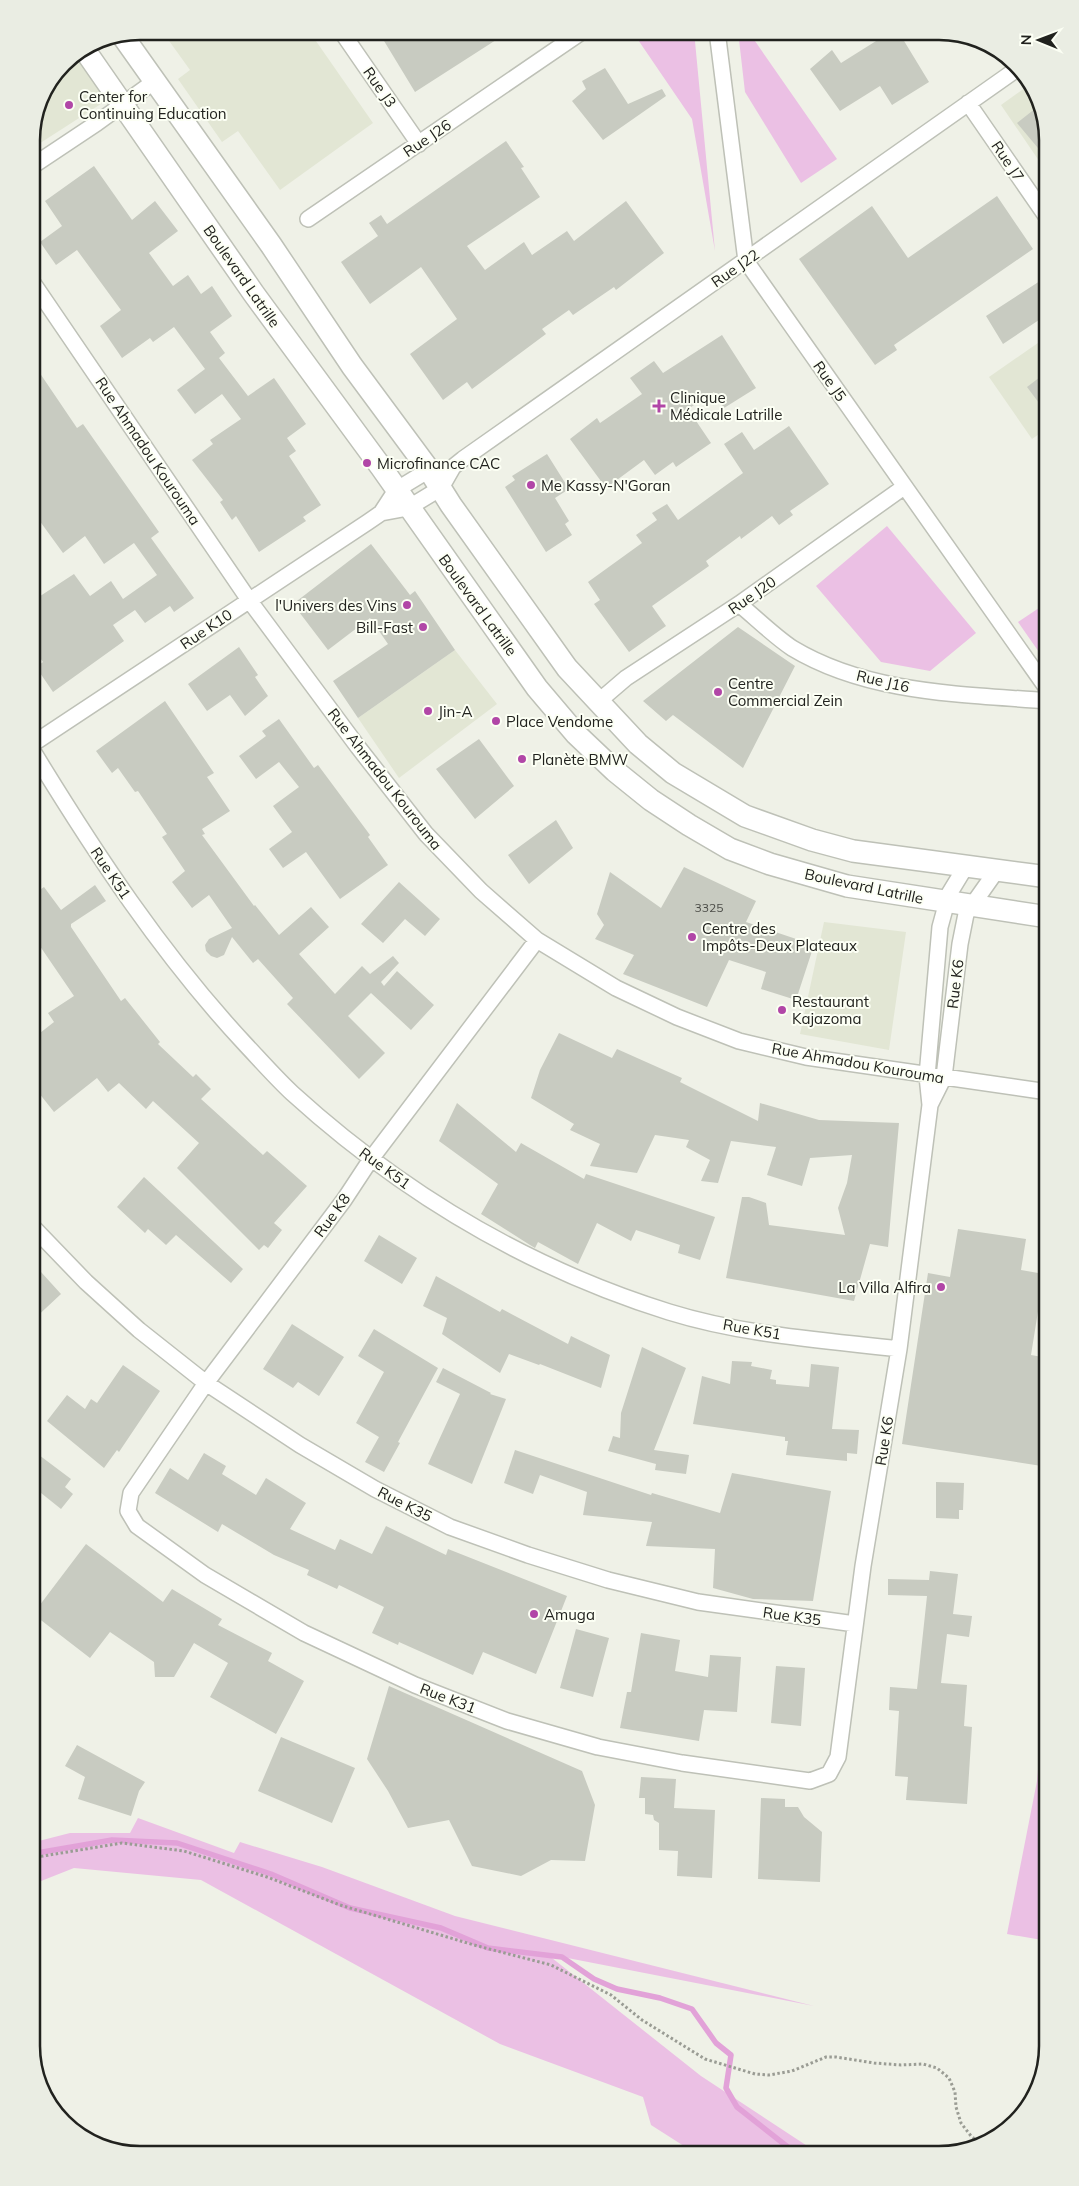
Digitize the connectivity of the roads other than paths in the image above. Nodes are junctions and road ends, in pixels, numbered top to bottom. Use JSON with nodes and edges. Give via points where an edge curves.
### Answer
{"nodes":[{"id":1,"x":347,"y":40,"type":"edge"},
{"id":2,"x":570,"y":40,"type":"edge"},
{"id":3,"x":718,"y":40,"type":"edge"},
{"id":4,"x":126,"y":41,"type":"edge"},
{"id":5,"x":88,"y":55,"type":"edge"},
{"id":6,"x":1012,"y":72,"type":"edge"},
{"id":7,"x":155,"y":81,"type":"junction"},
{"id":8,"x":968,"y":103,"type":"junction"},
{"id":9,"x":122,"y":105,"type":"junction"},
{"id":10,"x":419,"y":144,"type":"junction"},
{"id":11,"x":40,"y":161,"type":"edge"},
{"id":12,"x":1039,"y":206,"type":"edge"},
{"id":13,"x":308,"y":219,"type":"dead end"},
{"id":14,"x":746,"y":260,"type":"junction"},
{"id":15,"x":40,"y":292,"type":"edge"},
{"id":16,"x":452,"y":467,"type":"junction"},
{"id":17,"x":429,"y":470,"type":"junction"},
{"id":18,"x":904,"y":486,"type":"junction"},
{"id":19,"x":441,"y":488,"type":"junction"},
{"id":20,"x":396,"y":490,"type":"junction"},
{"id":21,"x":408,"y":508,"type":"junction"},
{"id":22,"x":381,"y":513,"type":"junction"},
{"id":23,"x":249,"y":600,"type":"junction"},
{"id":24,"x":739,"y":604,"type":"junction"},
{"id":25,"x":1039,"y":677,"type":"edge"},
{"id":26,"x":1039,"y":700,"type":"edge"},
{"id":27,"x":598,"y":702,"type":"junction"},
{"id":28,"x":40,"y":741,"type":"edge"},
{"id":29,"x":40,"y":762,"type":"edge"},
{"id":30,"x":966,"y":866,"type":"junction"},
{"id":31,"x":997,"y":870,"type":"junction"},
{"id":32,"x":1039,"y":876,"type":"edge"},
{"id":33,"x":945,"y":902,"type":"junction"},
{"id":34,"x":971,"y":906,"type":"junction"},
{"id":35,"x":1039,"y":916,"type":"edge"},
{"id":36,"x":537,"y":940,"type":"junction"},
{"id":37,"x":927,"y":1076,"type":"junction"},
{"id":38,"x":944,"y":1077,"type":"junction"},
{"id":39,"x":1039,"y":1091,"type":"edge"},
{"id":40,"x":930,"y":1105,"type":"junction"},
{"id":41,"x":370,"y":1160,"type":"junction"},
{"id":42,"x":40,"y":1234,"type":"edge"},
{"id":43,"x":899,"y":1349,"type":"junction"},
{"id":44,"x":206,"y":1383,"type":"junction"},
{"id":45,"x":131,"y":1493,"type":"joint"},
{"id":46,"x":855,"y":1624,"type":"junction"},
{"id":47,"x":829,"y":1774,"type":"joint"}],
"edges":[{"from":1,"to":10,"type":"street","name":"Rue J3"},
{"from":2,"to":10,"type":"street","name":"Rue J26"},
{"from":3,"to":14,"type":"street","name":"Rue J5"},
{"from":4,"to":7,"type":"main road"},
{"from":5,"to":9,"type":"main road","name":"Boulevard Latrille"},
{"from":6,"to":8,"type":"street","name":"Rue J22"},
{"from":7,"to":9,"type":"street"},
{"from":7,"to":17,"type":"main road","via":[[352,366]]},
{"from":8,"to":12,"type":"street","name":"Rue J7"},
{"from":8,"to":14,"type":"street","name":"Rue J22"},
{"from":9,"to":11,"type":"street"},
{"from":9,"to":20,"type":"main road","name":"Boulevard Latrille"},
{"from":10,"to":13,"type":"street","name":"Rue J26"},
{"from":14,"to":16,"type":"street","name":"Rue J22"},
{"from":14,"to":18,"type":"street","name":"Rue J5"},
{"from":15,"to":23,"type":"street","name":"Rue Ahmadou Kourouma"},
{"from":16,"to":17,"type":"street","name":"Rue J22"},
{"from":16,"to":19,"type":"street","name":"Rue J22"},
{"from":17,"to":19,"type":"main road"},
{"from":17,"to":20,"type":"street","name":"Rue J22"},
{"from":18,"to":24,"type":"street","name":"Rue J20"},
{"from":18,"to":25,"type":"street","name":"Rue J5"},
{"from":19,"to":21,"type":"street"},
{"from":19,"to":27,"type":"main road","via":[[567,668]]},
{"from":20,"to":21,"type":"main road","name":"Boulevard Latrille"},
{"from":20,"to":22,"type":"street","name":"Rue J22"},
{"from":21,"to":22,"type":"street"},
{"from":21,"to":33,"type":"main road","name":"Boulevard Latrille","via":[[537,688],[576,734],[651,800],[730,849],[770,864],[847,886]]},
{"from":22,"to":23,"type":"street","name":"Rue K10"},
{"from":23,"to":28,"type":"street","name":"Rue K10"},
{"from":23,"to":36,"type":"street","name":"Rue Ahmadou Kourouma","via":[[426,834],[481,891]]},
{"from":24,"to":26,"type":"street","name":"Rue J16","via":[[792,647],[834,668],[930,692]]},
{"from":24,"to":27,"type":"street","name":"Rue J20","via":[[626,678]]},
{"from":27,"to":30,"type":"main road","via":[[638,744],[673,773],[745,816],[854,851]]},
{"from":29,"to":41,"type":"street","name":"Rue K51","via":[[79,827],[150,931],[216,1013],[290,1092]]},
{"from":30,"to":31,"type":"main road"},
{"from":30,"to":33,"type":"street","name":"Rue K6"},
{"from":31,"to":32,"type":"main road"},
{"from":31,"to":34,"type":"street","name":"Rue K6"},
{"from":33,"to":34,"type":"main road","name":"Boulevard Latrille"},
{"from":33,"to":37,"type":"street","name":"Rue K6"},
{"from":34,"to":35,"type":"main road","name":"Boulevard Latrille"},
{"from":34,"to":38,"type":"street","name":"Rue K6","via":[[962,928]]},
{"from":36,"to":37,"type":"street","name":"Rue Ahmadou Kourouma","via":[[616,988],[739,1041],[806,1057]]},
{"from":36,"to":41,"type":"street","name":"Rue K8"},
{"from":37,"to":38,"type":"street","name":"Rue Ahmadou Kourouma"},
{"from":37,"to":40,"type":"street","name":"Rue K6"},
{"from":38,"to":39,"type":"street","name":"Rue Ahmadou Kourouma"},
{"from":38,"to":40,"type":"street","name":"Rue K6"},
{"from":40,"to":43,"type":"street","name":"Rue K6"},
{"from":41,"to":43,"type":"street","name":"Rue K51","via":[[520,1253],[601,1288],[670,1312],[761,1333]]},
{"from":41,"to":44,"type":"street","name":"Rue K8","via":[[344,1200]]},
{"from":42,"to":44,"type":"street","name":"Rue K35","via":[[132,1324]]},
{"from":43,"to":46,"type":"street","name":"Rue K6"},
{"from":44,"to":45,"type":"street","name":"Rue K8"},
{"from":44,"to":46,"type":"street","name":"Rue K35","via":[[300,1445],[375,1489],[459,1530],[582,1572],[698,1602]]},
{"from":45,"to":47,"type":"street","name":"Rue K31","via":[[128,1511],[136,1526],[205,1575],[304,1633],[415,1685],[507,1721],[598,1747],[810,1781]]},
{"from":46,"to":47,"type":"street","name":"Rue K6","via":[[838,1757]]}]}
